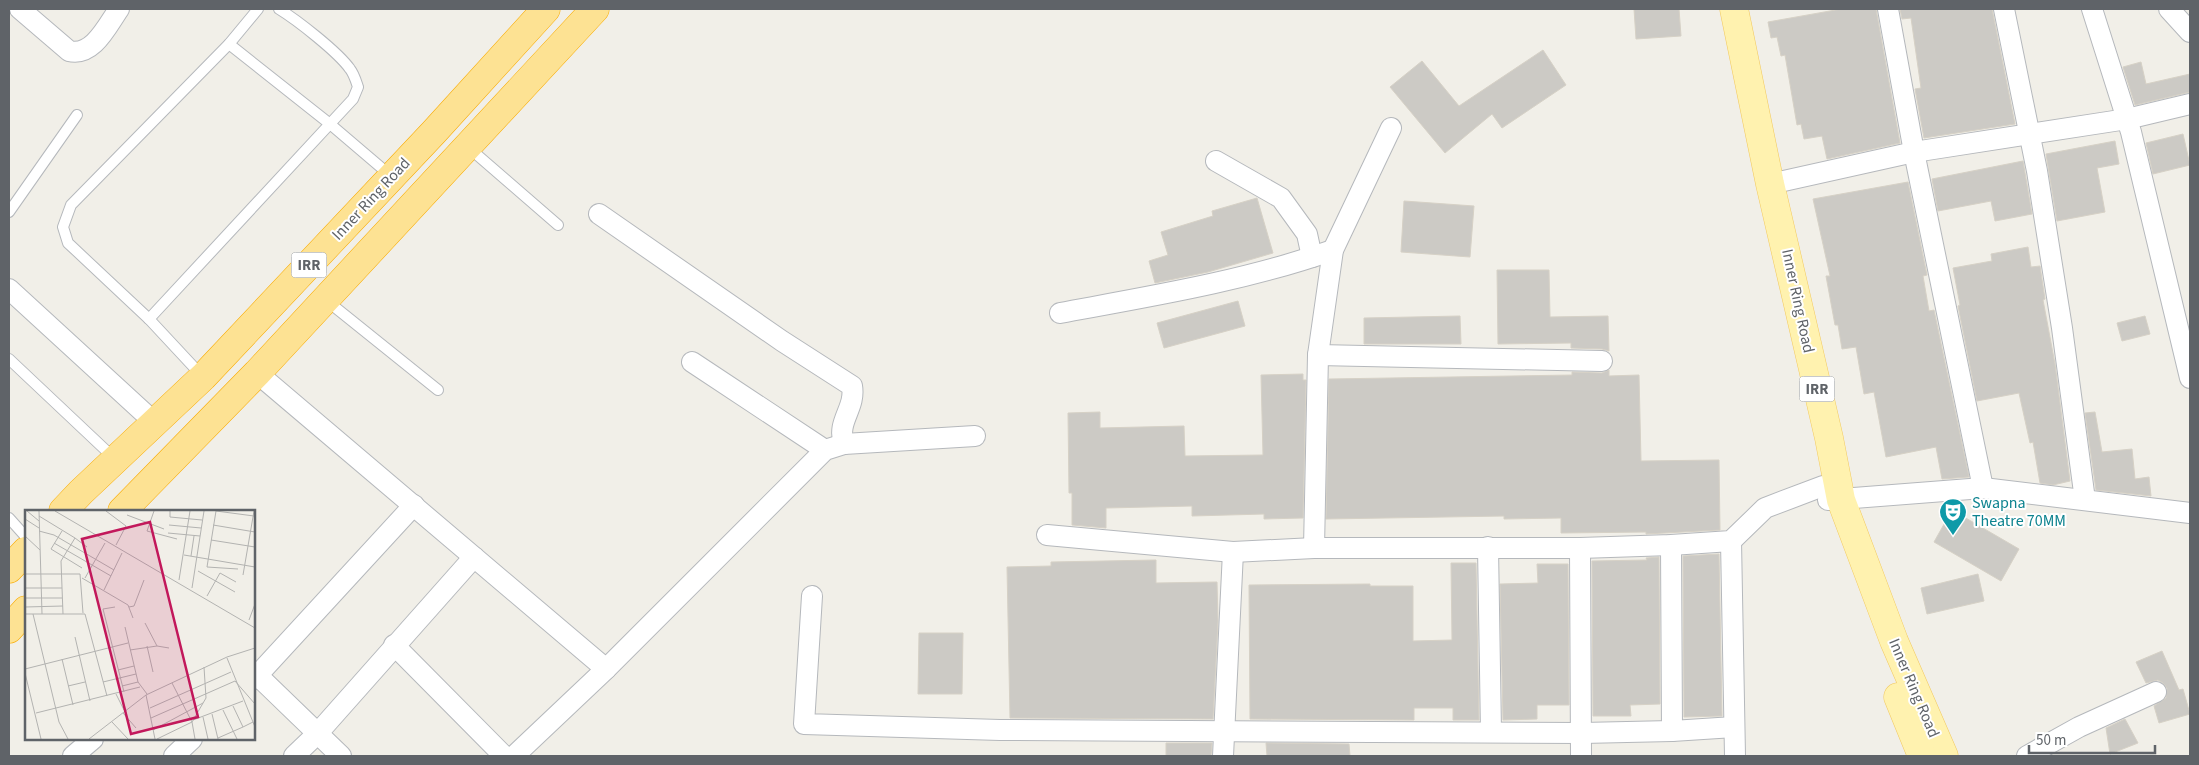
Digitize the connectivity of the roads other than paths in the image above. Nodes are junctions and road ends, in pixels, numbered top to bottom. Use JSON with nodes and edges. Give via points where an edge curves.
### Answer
{"nodes":[{"id":1,"x":19,"y":9,"type":"edge"},
{"id":2,"x":119,"y":9,"type":"edge"},
{"id":3,"x":258,"y":9,"type":"edge"},
{"id":4,"x":279,"y":9,"type":"edge"},
{"id":5,"x":546,"y":9,"type":"edge"},
{"id":6,"x":595,"y":9,"type":"edge"},
{"id":7,"x":1716,"y":9,"type":"edge"},
{"id":8,"x":1734,"y":9,"type":"edge"},
{"id":9,"x":1888,"y":9,"type":"edge"},
{"id":10,"x":2004,"y":9,"type":"edge"},
{"id":11,"x":2092,"y":9,"type":"edge"},
{"id":12,"x":2169,"y":9,"type":"edge"},
{"id":13,"x":9,"y":24,"type":"edge"},
{"id":14,"x":2190,"y":32,"type":"edge"},
{"id":15,"x":229,"y":44,"type":"junction"},
{"id":16,"x":2190,"y":104,"type":"edge"},
{"id":17,"x":76,"y":115,"type":"dead end"},
{"id":18,"x":2127,"y":119,"type":"junction"},
{"id":19,"x":330,"y":124,"type":"junction"},
{"id":20,"x":1392,"y":128,"type":"dead end"},
{"id":21,"x":2028,"y":133,"type":"junction"},
{"id":22,"x":467,"y":147,"type":"junction"},
{"id":23,"x":1914,"y":152,"type":"junction"},
{"id":24,"x":1216,"y":161,"type":"dead end"},
{"id":25,"x":392,"y":177,"type":"junction"},
{"id":26,"x":1770,"y":184,"type":"junction"},
{"id":27,"x":9,"y":212,"type":"edge"},
{"id":28,"x":599,"y":214,"type":"dead end"},
{"id":29,"x":558,"y":225,"type":"dead end"},
{"id":30,"x":1333,"y":250,"type":"junction"},
{"id":31,"x":1312,"y":257,"type":"junction"},
{"id":32,"x":9,"y":289,"type":"edge"},
{"id":33,"x":326,"y":299,"type":"junction"},
{"id":34,"x":1060,"y":313,"type":"dead end"},
{"id":35,"x":149,"y":320,"type":"junction"},
{"id":36,"x":1318,"y":355,"type":"junction"},
{"id":37,"x":9,"y":359,"type":"edge"},
{"id":38,"x":1602,"y":361,"type":"dead end"},
{"id":39,"x":692,"y":362,"type":"dead end"},
{"id":40,"x":257,"y":373,"type":"junction"},
{"id":41,"x":203,"y":378,"type":"junction"},
{"id":42,"x":2190,"y":378,"type":"edge"},
{"id":43,"x":438,"y":390,"type":"dead end"},
{"id":44,"x":154,"y":422,"type":"junction"},
{"id":45,"x":976,"y":436,"type":"dead end"},
{"id":46,"x":844,"y":444,"type":"junction"},
{"id":47,"x":825,"y":450,"type":"junction"},
{"id":48,"x":116,"y":460,"type":"junction"},
{"id":49,"x":1983,"y":488,"type":"junction"},
{"id":50,"x":1830,"y":495,"type":"junction"},
{"id":51,"x":2085,"y":500,"type":"junction"},
{"id":52,"x":414,"y":505,"type":"junction"},
{"id":53,"x":65,"y":510,"type":"edge"},
{"id":54,"x":123,"y":510,"type":"edge"},
{"id":55,"x":2190,"y":515,"type":"edge"},
{"id":56,"x":9,"y":518,"type":"edge"},
{"id":57,"x":1048,"y":535,"type":"dead end"},
{"id":58,"x":25,"y":536,"type":"edge"},
{"id":59,"x":1731,"y":540,"type":"junction"},
{"id":60,"x":1671,"y":545,"type":"junction"},
{"id":61,"x":1488,"y":547,"type":"junction"},
{"id":62,"x":1314,"y":548,"type":"junction"},
{"id":63,"x":1580,"y":548,"type":"junction"},
{"id":64,"x":25,"y":552,"type":"edge"},
{"id":65,"x":1233,"y":552,"type":"junction"},
{"id":66,"x":474,"y":557,"type":"junction"},
{"id":67,"x":9,"y":569,"type":"edge"},
{"id":68,"x":812,"y":596,"type":"dead end"},
{"id":69,"x":25,"y":611,"type":"edge"},
{"id":70,"x":9,"y":629,"type":"edge"},
{"id":71,"x":394,"y":645,"type":"junction"},
{"id":72,"x":606,"y":669,"type":"junction"},
{"id":73,"x":255,"y":675,"type":"edge"},
{"id":74,"x":2156,"y":692,"type":"dead end"},
{"id":75,"x":1734,"y":727,"type":"junction"},
{"id":76,"x":1223,"y":731,"type":"junction"},
{"id":77,"x":1672,"y":731,"type":"junction"},
{"id":78,"x":1491,"y":732,"type":"junction"},
{"id":79,"x":1582,"y":733,"type":"junction"},
{"id":80,"x":317,"y":734,"type":"junction"},
{"id":81,"x":92,"y":740,"type":"edge"},
{"id":82,"x":191,"y":740,"type":"edge"},
{"id":83,"x":73,"y":756,"type":"edge"},
{"id":84,"x":174,"y":756,"type":"edge"},
{"id":85,"x":294,"y":756,"type":"edge"},
{"id":86,"x":341,"y":756,"type":"edge"},
{"id":87,"x":504,"y":756,"type":"edge"},
{"id":88,"x":514,"y":756,"type":"edge"},
{"id":89,"x":1223,"y":756,"type":"edge"},
{"id":90,"x":1582,"y":756,"type":"edge"},
{"id":91,"x":1735,"y":756,"type":"edge"},
{"id":92,"x":1922,"y":756,"type":"edge"},
{"id":93,"x":1944,"y":756,"type":"edge"},
{"id":94,"x":2027,"y":756,"type":"edge"}],
"edges":[{"from":1,"to":2,"type":"street","via":[[69,51],[76,53],[93,45]]},
{"from":1,"to":13,"type":"street"},
{"from":3,"to":15,"type":"lane"},
{"from":4,"to":19,"type":"lane","via":[[351,70],[358,87],[353,99]]},
{"from":5,"to":25,"type":"highway","name":"Inner Ring Road","number":"IRR"},
{"from":6,"to":22,"type":"highway","number":"IRR"},
{"from":7,"to":50,"type":"main road","name":"Inner Ring Road","number":"IRR","via":[[1782,316]]},
{"from":8,"to":26,"type":"main road","name":"Inner Ring Road","number":"IRR"},
{"from":9,"to":23,"type":"street"},
{"from":10,"to":21,"type":"street"},
{"from":11,"to":18,"type":"street"},
{"from":12,"to":14,"type":"street"},
{"from":15,"to":19,"type":"lane"},
{"from":15,"to":35,"type":"lane","via":[[70,205],[63,227],[68,243]]},
{"from":16,"to":18,"type":"street"},
{"from":17,"to":27,"type":"lane"},
{"from":18,"to":21,"type":"street"},
{"from":18,"to":42,"type":"street"},
{"from":19,"to":25,"type":"lane"},
{"from":19,"to":35,"type":"lane"},
{"from":20,"to":30,"type":"street"},
{"from":21,"to":23,"type":"street"},
{"from":21,"to":51,"type":"street","via":[[2062,328]]},
{"from":22,"to":29,"type":"lane"},
{"from":22,"to":33,"type":"highway","number":"IRR"},
{"from":23,"to":26,"type":"street"},
{"from":23,"to":49,"type":"street"},
{"from":24,"to":31,"type":"street","via":[[1281,198],[1307,234]]},
{"from":25,"to":41,"type":"highway","name":"Inner Ring Road","number":"IRR"},
{"from":26,"to":50,"type":"main road","name":"Inner Ring Road","number":"IRR","via":[[1829,438]]},
{"from":28,"to":46,"type":"street","via":[[852,386],[853,395],[842,425]]},
{"from":30,"to":31,"type":"street"},
{"from":30,"to":36,"type":"street"},
{"from":31,"to":34,"type":"street","via":[[1195,288]]},
{"from":32,"to":44,"type":"street"},
{"from":33,"to":40,"type":"highway","number":"IRR"},
{"from":33,"to":43,"type":"lane"},
{"from":35,"to":41,"type":"lane"},
{"from":36,"to":38,"type":"street"},
{"from":36,"to":62,"type":"street"},
{"from":37,"to":48,"type":"lane"},
{"from":39,"to":47,"type":"street"},
{"from":40,"to":52,"type":"street"},
{"from":40,"to":54,"type":"highway","number":"IRR"},
{"from":41,"to":44,"type":"highway","name":"Inner Ring Road","number":"IRR"},
{"from":44,"to":48,"type":"highway","name":"Inner Ring Road","number":"IRR"},
{"from":45,"to":46,"type":"street"},
{"from":46,"to":47,"type":"street"},
{"from":47,"to":72,"type":"street"},
{"from":48,"to":53,"type":"highway","name":"Inner Ring Road","number":"IRR"},
{"from":49,"to":50,"type":"street"},
{"from":49,"to":51,"type":"street"},
{"from":50,"to":59,"type":"street","via":[[1765,508]]},
{"from":50,"to":92,"type":"main road","name":"Inner Ring Road","number":"IRR","via":[[1858,597]]},
{"from":50,"to":93,"type":"main road","name":"Inner Ring Road","number":"IRR"},
{"from":51,"to":55,"type":"street"},
{"from":52,"to":66,"type":"street"},
{"from":52,"to":73,"type":"street"},
{"from":56,"to":58,"type":"lane"},
{"from":57,"to":65,"type":"street"},
{"from":59,"to":60,"type":"street"},
{"from":59,"to":75,"type":"street"},
{"from":60,"to":63,"type":"street"},
{"from":60,"to":77,"type":"street"},
{"from":61,"to":62,"type":"street"},
{"from":61,"to":63,"type":"street"},
{"from":61,"to":78,"type":"street"},
{"from":62,"to":65,"type":"street"},
{"from":63,"to":79,"type":"street"},
{"from":64,"to":67,"type":"highway"},
{"from":65,"to":76,"type":"street"},
{"from":66,"to":71,"type":"street"},
{"from":66,"to":72,"type":"street"},
{"from":68,"to":76,"type":"street","via":[[804,724],[1000,730]]},
{"from":69,"to":70,"type":"highway"},
{"from":71,"to":80,"type":"street"},
{"from":71,"to":87,"type":"street"},
{"from":72,"to":88,"type":"street"},
{"from":73,"to":80,"type":"street"},
{"from":74,"to":94,"type":"street","via":[[2079,727]]},
{"from":75,"to":77,"type":"street"},
{"from":75,"to":91,"type":"street"},
{"from":76,"to":78,"type":"street"},
{"from":76,"to":89,"type":"street"},
{"from":77,"to":79,"type":"street"},
{"from":78,"to":79,"type":"street"},
{"from":79,"to":90,"type":"street"},
{"from":80,"to":85,"type":"street"},
{"from":80,"to":86,"type":"street"},
{"from":81,"to":83,"type":"street"},
{"from":82,"to":84,"type":"street"}]}
